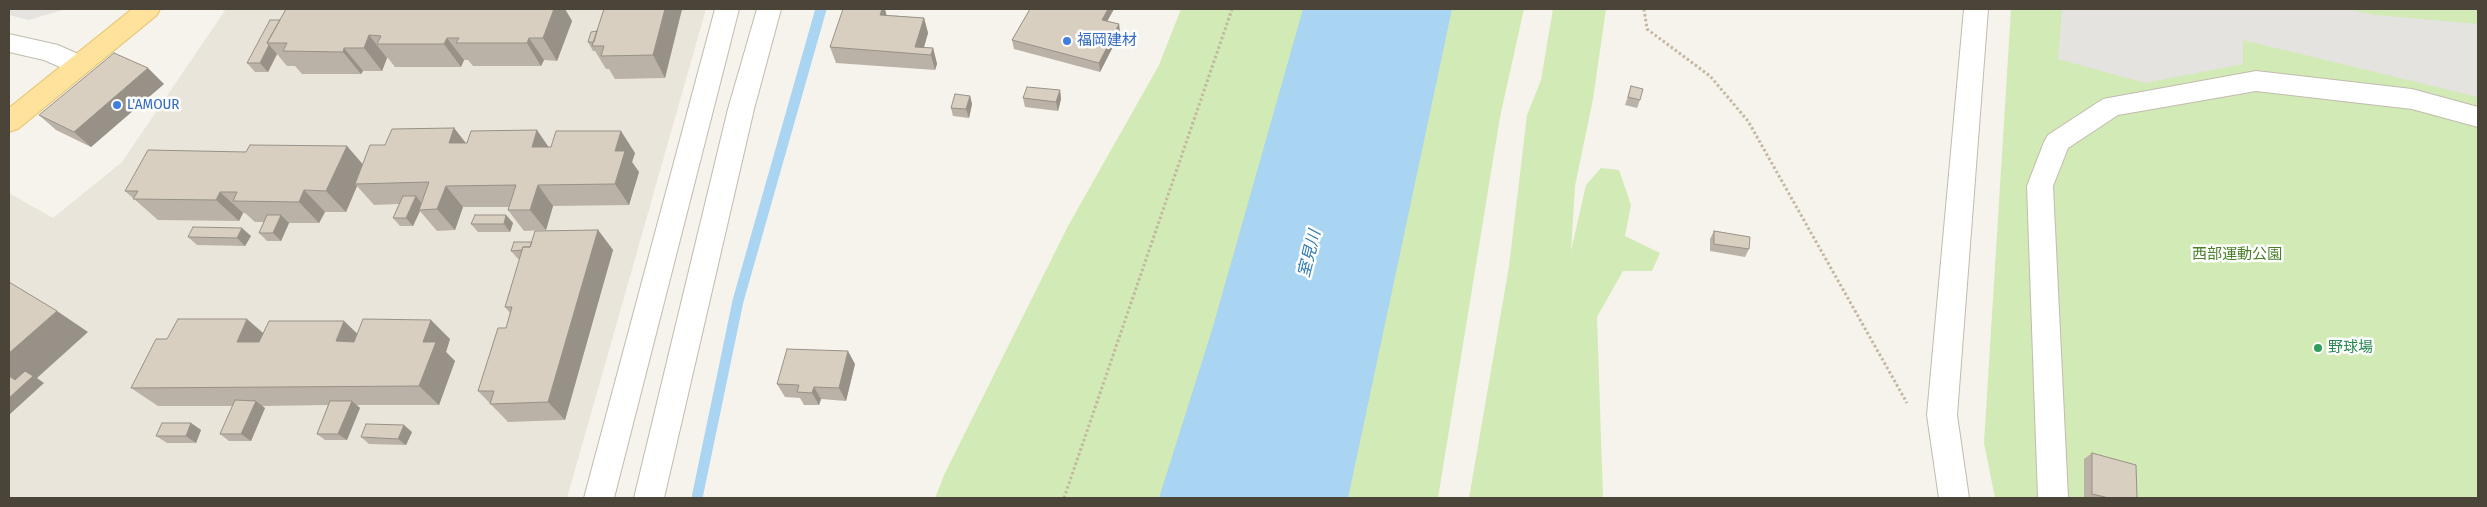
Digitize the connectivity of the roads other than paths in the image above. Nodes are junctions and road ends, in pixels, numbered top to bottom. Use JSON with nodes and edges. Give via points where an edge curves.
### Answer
{"nodes":[{"id":1,"x":148,"y":9,"type":"edge"},
{"id":2,"x":726,"y":9,"type":"edge"},
{"id":3,"x":769,"y":9,"type":"edge"},
{"id":4,"x":1976,"y":9,"type":"edge"},
{"id":5,"x":9,"y":43,"type":"edge"},
{"id":6,"x":78,"y":65,"type":"junction"},
{"id":7,"x":2478,"y":117,"type":"edge"},
{"id":8,"x":9,"y":122,"type":"edge"},
{"id":9,"x":599,"y":498,"type":"edge"},
{"id":10,"x":648,"y":498,"type":"edge"},
{"id":11,"x":1954,"y":498,"type":"edge"},
{"id":12,"x":2053,"y":498,"type":"edge"}],
"edges":[{"from":1,"to":6,"type":"main road"},
{"from":2,"to":9,"type":"street"},
{"from":3,"to":10,"type":"street","via":[[741,109]]},
{"from":4,"to":11,"type":"street","via":[[1942,415]]},
{"from":5,"to":6,"type":"street","via":[[48,52]]},
{"from":6,"to":8,"type":"main road"},
{"from":7,"to":12,"type":"street","via":[[2412,99],[2256,81],[2112,106],[2057,142],[2040,186]]}]}
